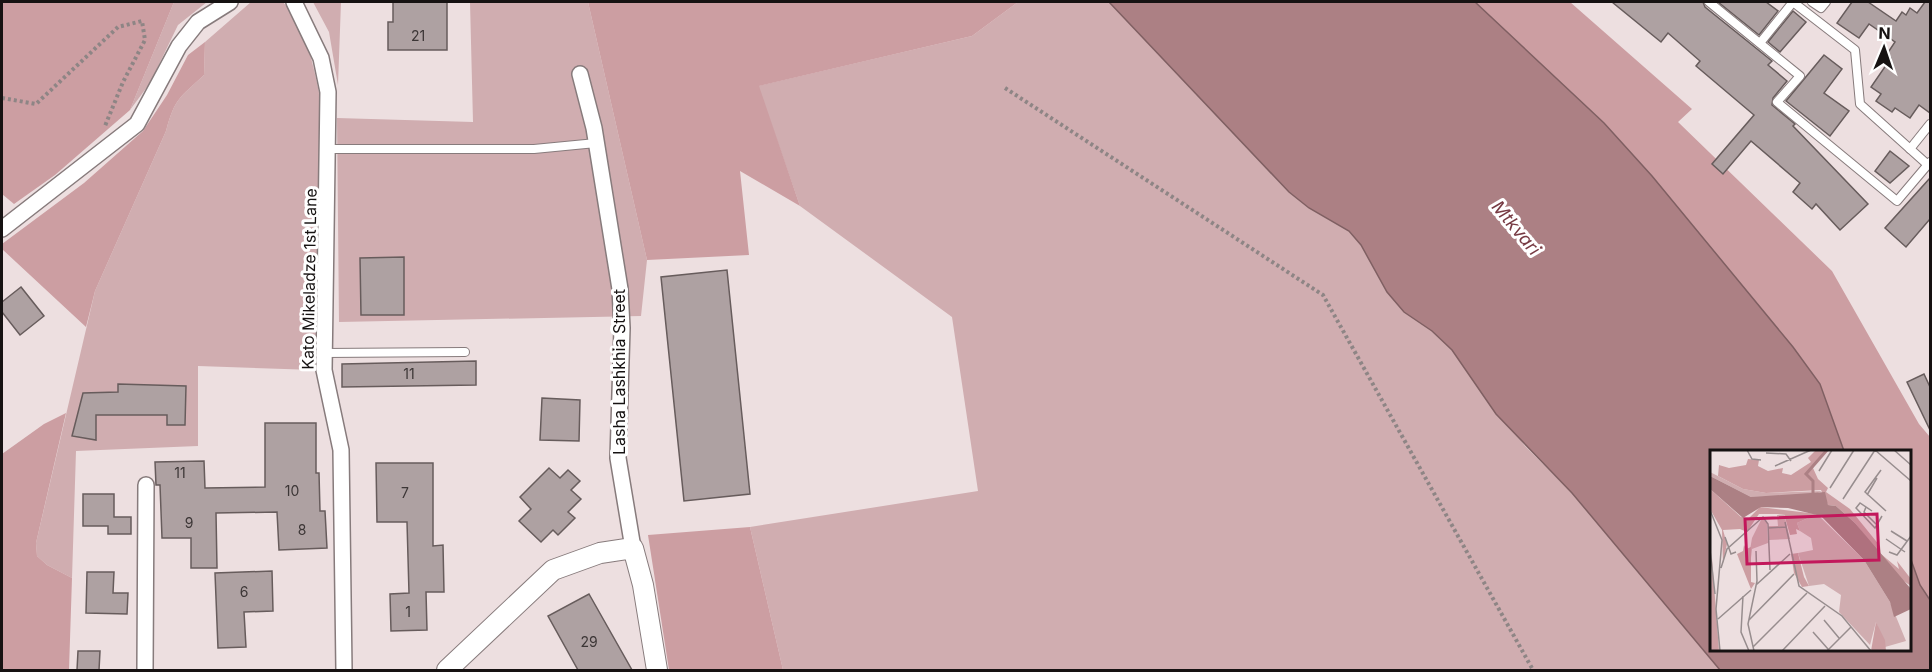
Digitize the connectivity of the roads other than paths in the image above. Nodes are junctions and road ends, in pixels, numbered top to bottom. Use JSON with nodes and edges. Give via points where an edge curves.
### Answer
{"nodes":[{"id":1,"x":230,"y":2,"type":"edge"},
{"id":2,"x":294,"y":2,"type":"edge"},
{"id":3,"x":1709,"y":2,"type":"edge"},
{"id":4,"x":1812,"y":2,"type":"edge"},
{"id":5,"x":1826,"y":2,"type":"edge"},
{"id":6,"x":1760,"y":44,"type":"junction"},
{"id":7,"x":579,"y":74,"type":"dead end"},
{"id":8,"x":1930,"y":124,"type":"edge"},
{"id":9,"x":596,"y":143,"type":"junction"},
{"id":10,"x":1910,"y":148,"type":"junction"},
{"id":11,"x":328,"y":149,"type":"junction"},
{"id":12,"x":1929,"y":163,"type":"edge"},
{"id":13,"x":2,"y":229,"type":"edge"},
{"id":14,"x":465,"y":352,"type":"dead end"},
{"id":15,"x":324,"y":354,"type":"junction"},
{"id":16,"x":146,"y":485,"type":"dead end"},
{"id":17,"x":633,"y":548,"type":"junction"},
{"id":18,"x":145,"y":670,"type":"edge"},
{"id":19,"x":344,"y":670,"type":"edge"},
{"id":20,"x":447,"y":670,"type":"edge"},
{"id":21,"x":657,"y":670,"type":"edge"}],
"edges":[{"from":1,"to":13,"type":"street","via":[[198,22],[179,46],[137,124]]},
{"from":2,"to":11,"type":"street","name":"Kato Mikeladze 1st Lane","via":[[321,58],[328,92]]},
{"from":3,"to":6,"type":"lane"},
{"from":4,"to":5,"type":"lane","via":[[1821,8]]},
{"from":6,"to":10,"type":"lane","via":[[1793,2],[1855,50],[1860,104]]},
{"from":6,"to":12,"type":"lane","via":[[1800,76],[1777,102],[1897,201]]},
{"from":7,"to":9,"type":"street","name":"Lasha Lashkhia Street"},
{"from":8,"to":10,"type":"lane"},
{"from":9,"to":11,"type":"lane","via":[[523,149]]},
{"from":9,"to":17,"type":"street","name":"Lasha Lashkhia Street","via":[[620,289],[618,458]]},
{"from":10,"to":12,"type":"lane"},
{"from":11,"to":15,"type":"street","name":"Kato Mikeladze 1st Lane"},
{"from":14,"to":15,"type":"lane"},
{"from":15,"to":19,"type":"street","name":"Kato Mikeladze 1st Lane","via":[[341,450]]},
{"from":16,"to":18,"type":"street"},
{"from":17,"to":20,"type":"street","via":[[553,570]]},
{"from":17,"to":21,"type":"street","name":"Lasha Lashkhia Street"}]}
